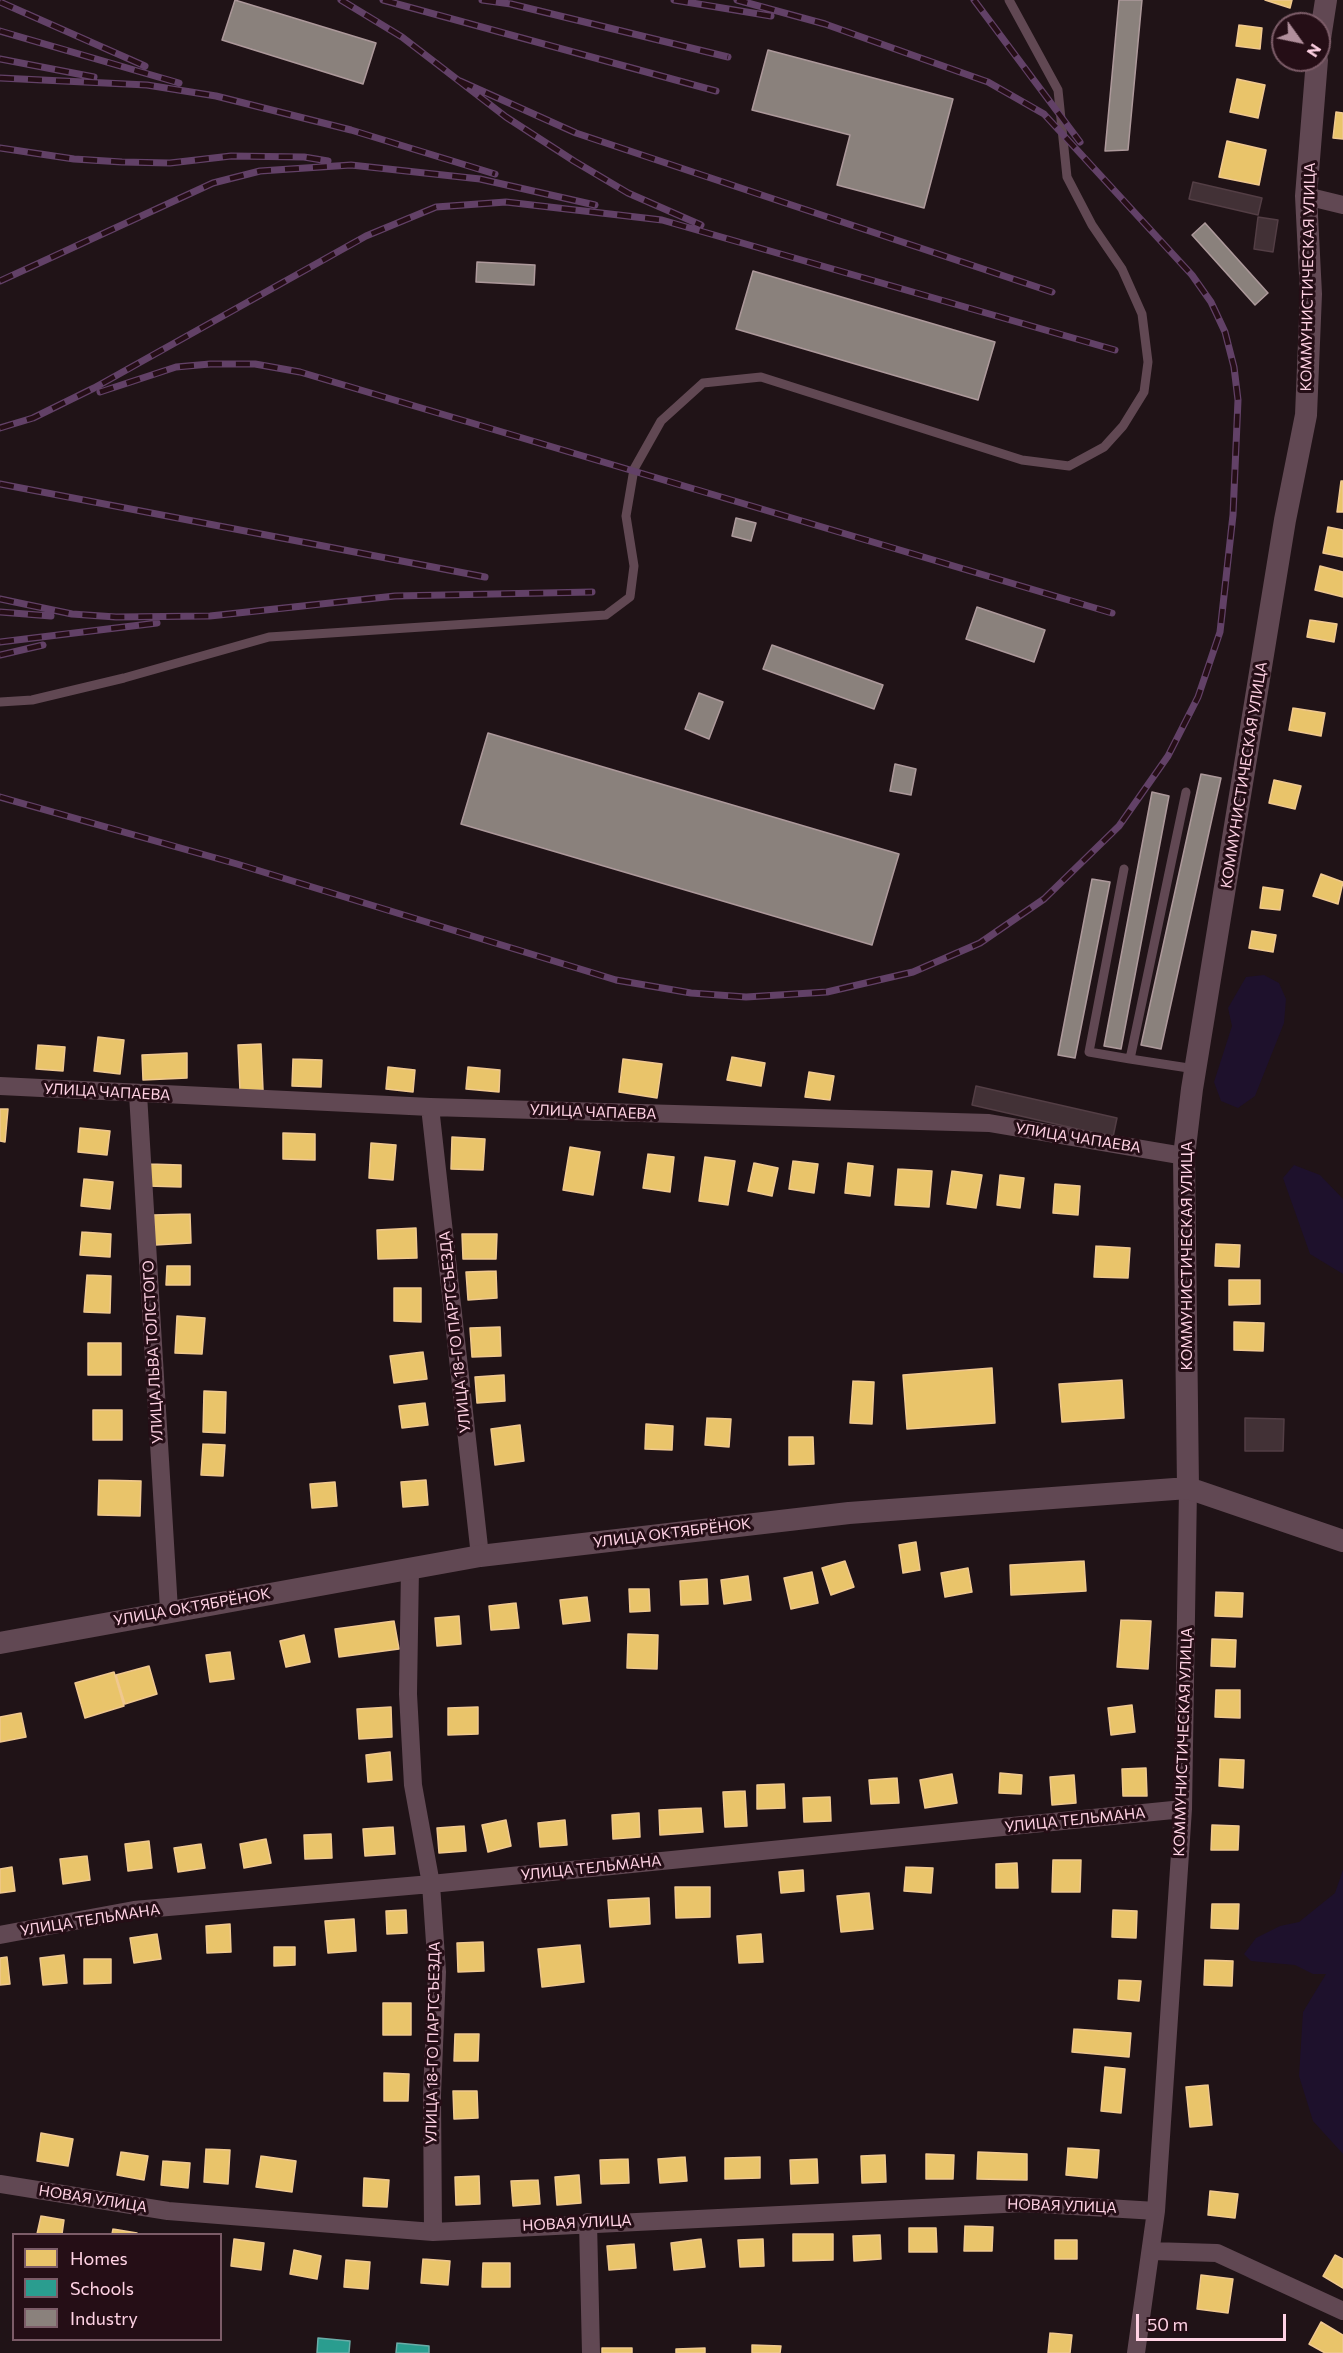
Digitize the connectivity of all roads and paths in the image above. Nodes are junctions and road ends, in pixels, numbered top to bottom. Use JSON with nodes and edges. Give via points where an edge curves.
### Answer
{"nodes":[{"id":1,"x":1009,"y":0,"type":"edge"},
{"id":2,"x":1316,"y":72,"type":"edge"},
{"id":3,"x":1306,"y":196,"type":"junction"},
{"id":4,"x":1343,"y":205,"type":"edge"},
{"id":5,"x":0,"y":702,"type":"edge"},
{"id":6,"x":1186,"y":792,"type":"dead end"},
{"id":7,"x":1124,"y":869,"type":"dead end"},
{"id":8,"x":1130,"y":1059,"type":"junction"},
{"id":9,"x":1195,"y":1069,"type":"junction"},
{"id":10,"x":0,"y":1086,"type":"edge"},
{"id":11,"x":138,"y":1094,"type":"junction"},
{"id":12,"x":430,"y":1107,"type":"junction"},
{"id":13,"x":1184,"y":1156,"type":"junction"},
{"id":14,"x":1188,"y":1488,"type":"junction"},
{"id":15,"x":1343,"y":1541,"type":"edge"},
{"id":16,"x":480,"y":1556,"type":"junction"},
{"id":17,"x":410,"y":1568,"type":"junction"},
{"id":18,"x":169,"y":1610,"type":"junction"},
{"id":19,"x":0,"y":1643,"type":"edge"},
{"id":20,"x":1183,"y":1809,"type":"junction"},
{"id":21,"x":431,"y":1884,"type":"junction"},
{"id":22,"x":0,"y":1935,"type":"edge"},
{"id":23,"x":0,"y":2184,"type":"edge"},
{"id":24,"x":1156,"y":2211,"type":"junction"},
{"id":25,"x":588,"y":2222,"type":"junction"},
{"id":26,"x":433,"y":2232,"type":"junction"},
{"id":27,"x":1152,"y":2251,"type":"junction"},
{"id":28,"x":1343,"y":2311,"type":"edge"},
{"id":29,"x":591,"y":2353,"type":"edge"},
{"id":30,"x":1136,"y":2353,"type":"edge"}],
"edges":[{"from":1,"to":5,"type":"lane","via":[[1058,90],[1067,177],[1092,225],[1122,269],[1142,314],[1148,362],[1144,392],[1123,426],[1104,447],[1069,466],[1022,460],[761,376],[703,383],[661,421],[634,469],[626,516],[634,566],[630,597],[606,615],[269,637],[124,678],[32,700]]},
{"from":2,"to":3,"type":"street","name":"КОММУНИСТИЧЕСКАЯ УЛИЦА"},
{"from":3,"to":4,"type":"street"},
{"from":3,"to":9,"type":"street","name":"КОММУНИСТИЧЕСКАЯ УЛИЦА","via":[[1311,294],[1306,415],[1285,520]]},
{"from":6,"to":8,"type":"lane"},
{"from":7,"to":8,"type":"lane","via":[[1089,1052]]},
{"from":8,"to":9,"type":"lane"},
{"from":9,"to":13,"type":"street","name":"КОММУНИСТИЧЕСКАЯ УЛИЦА"},
{"from":10,"to":11,"type":"street","name":"УЛИЦА ЧАПАЕВА"},
{"from":11,"to":12,"type":"street","name":"УЛИЦА ЧАПАЕВА"},
{"from":11,"to":18,"type":"street","name":"УЛИЦА ЛЬВА ТОЛСТОГО"},
{"from":12,"to":13,"type":"street","name":"УЛИЦА ЧАПАЕВА","via":[[989,1123]]},
{"from":12,"to":16,"type":"street","name":"УЛИЦА 18-ГО ПАРТСЪЕЗДА"},
{"from":13,"to":14,"type":"street","name":"КОММУНИСТИЧЕСКАЯ УЛИЦА"},
{"from":14,"to":15,"type":"street","name":"УЛИЦА ОКТЯБРЁНОК"},
{"from":14,"to":16,"type":"street","name":"УЛИЦА ОКТЯБРЁНОК","via":[[849,1512]]},
{"from":14,"to":20,"type":"street","name":"КОММУНИСТИЧЕСКАЯ УЛИЦА"},
{"from":16,"to":17,"type":"street","name":"УЛИЦА ОКТЯБРЁНОК"},
{"from":17,"to":18,"type":"street","name":"УЛИЦА ОКТЯБРЁНОК"},
{"from":17,"to":21,"type":"street","name":"УЛИЦА 18-ГО ПАРТСЪЕЗДА","via":[[408,1694],[413,1785]]},
{"from":18,"to":19,"type":"street","name":"УЛИЦА ОКТЯБРЁНОК"},
{"from":20,"to":21,"type":"street","name":"УЛИЦА ТЕЛЬМАНА"},
{"from":20,"to":24,"type":"street","name":"КОММУНИСТИЧЕСКАЯ УЛИЦА"},
{"from":21,"to":22,"type":"street","name":"УЛИЦА ТЕЛЬМАНА","via":[[134,1910]]},
{"from":21,"to":26,"type":"street","name":"УЛИЦА 18-ГО ПАРТСЪЕЗДА","via":[[437,1972],[432,2095]]},
{"from":23,"to":26,"type":"street","name":"НОВАЯ УЛИЦА","via":[[168,2211]]},
{"from":24,"to":25,"type":"street","name":"НОВАЯ УЛИЦА","via":[[1024,2203]]},
{"from":24,"to":27,"type":"street","name":"КОММУНИСТИЧЕСКАЯ УЛИЦА"},
{"from":25,"to":26,"type":"street","name":"НОВАЯ УЛИЦА"},
{"from":25,"to":29,"type":"street"},
{"from":27,"to":28,"type":"street","via":[[1216,2253]]},
{"from":27,"to":30,"type":"street","name":"КОММУНИСТИЧЕСКАЯ УЛИЦА"}]}
